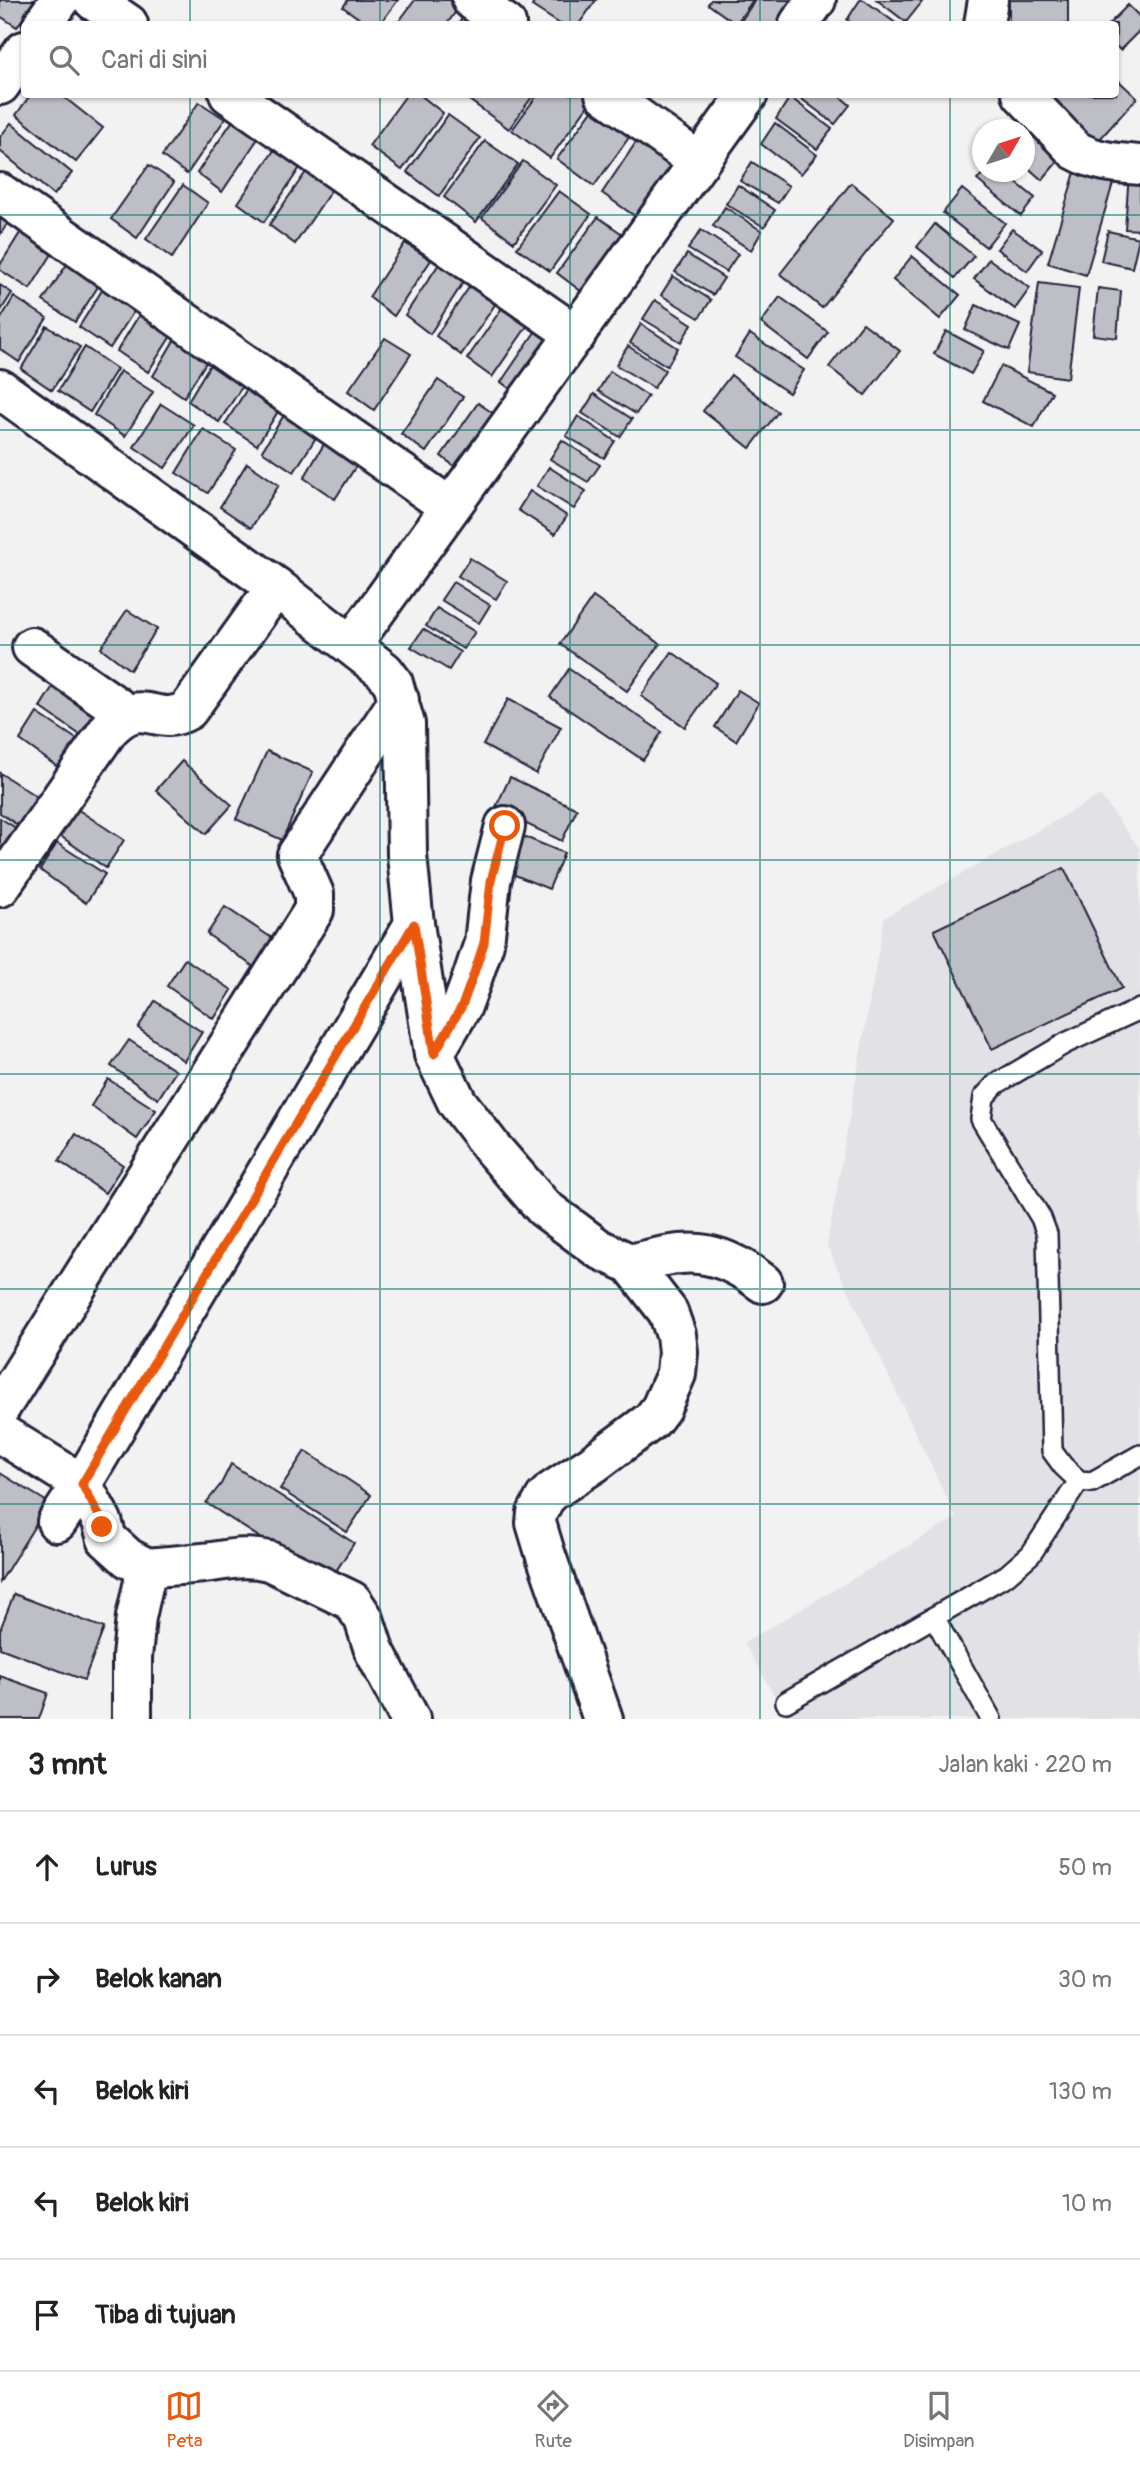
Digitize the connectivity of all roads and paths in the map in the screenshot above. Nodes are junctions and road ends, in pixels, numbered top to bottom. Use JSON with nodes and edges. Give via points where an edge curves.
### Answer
{"nodes":[{"id":1,"x":61,"y":0,"type":"edge"},
{"id":2,"x":93,"y":0,"type":"edge"},
{"id":3,"x":472,"y":0,"type":"edge"},
{"id":4,"x":816,"y":0,"type":"edge"},
{"id":5,"x":988,"y":0,"type":"edge"},
{"id":6,"x":45,"y":21,"type":"edge"},
{"id":7,"x":124,"y":21,"type":"edge"},
{"id":8,"x":502,"y":21,"type":"edge"},
{"id":9,"x":801,"y":21,"type":"edge"},
{"id":10,"x":984,"y":21,"type":"edge"},
{"id":11,"x":21,"y":55,"type":"edge"},
{"id":12,"x":0,"y":85,"type":"edge"},
{"id":13,"x":235,"y":98,"type":"edge"},
{"id":14,"x":611,"y":98,"type":"edge"},
{"id":15,"x":745,"y":98,"type":"edge"},
{"id":16,"x":1026,"y":98,"type":"edge"},
{"id":17,"x":699,"y":162,"type":"junction"},
{"id":18,"x":1140,"y":164,"type":"edge"},
{"id":19,"x":0,"y":193,"type":"edge"},
{"id":20,"x":576,"y":335,"type":"junction"},
{"id":21,"x":0,"y":389,"type":"edge"},
{"id":22,"x":450,"y":507,"type":"junction"},
{"id":23,"x":276,"y":587,"type":"junction"},
{"id":24,"x":352,"y":644,"type":"junction"},
{"id":25,"x":32,"y":647,"type":"dead end"},
{"id":26,"x":399,"y":700,"type":"junction"},
{"id":27,"x":127,"y":714,"type":"junction"},
{"id":28,"x":505,"y":826,"type":"dead end"},
{"id":29,"x":0,"y":887,"type":"edge"},
{"id":30,"x":414,"y":924,"type":"junction"},
{"id":31,"x":1140,"y":1009,"type":"edge"},
{"id":32,"x":434,"y":1054,"type":"junction"},
{"id":33,"x":631,"y":1264,"type":"junction"},
{"id":34,"x":763,"y":1283,"type":"dead end"},
{"id":35,"x":0,"y":1408,"type":"edge"},
{"id":36,"x":0,"y":1433,"type":"edge"},
{"id":37,"x":1140,"y":1456,"type":"edge"},
{"id":38,"x":1079,"y":1482,"type":"junction"},
{"id":39,"x":82,"y":1484,"type":"junction"},
{"id":40,"x":57,"y":1522,"type":"dead end"},
{"id":41,"x":147,"y":1568,"type":"junction"},
{"id":42,"x":934,"y":1618,"type":"junction"},
{"id":43,"x":786,"y":1702,"type":"dead end"},
{"id":44,"x":132,"y":1719,"type":"edge"},
{"id":45,"x":410,"y":1719,"type":"edge"},
{"id":46,"x":603,"y":1719,"type":"edge"},
{"id":47,"x":991,"y":1719,"type":"edge"}],
"edges":[{"from":1,"to":6,"type":"street"},
{"from":2,"to":7,"type":"street"},
{"from":3,"to":8,"type":"street"},
{"from":4,"to":9,"type":"street"},
{"from":5,"to":10,"type":"street"},
{"from":11,"to":12,"type":"street"},
{"from":13,"to":20,"type":"street"},
{"from":14,"to":17,"type":"street"},
{"from":15,"to":17,"type":"street"},
{"from":16,"to":18,"type":"street","via":[[1085,156]]},
{"from":17,"to":20,"type":"street"},
{"from":19,"to":22,"type":"street"},
{"from":20,"to":22,"type":"street"},
{"from":21,"to":23,"type":"street"},
{"from":22,"to":24,"type":"street"},
{"from":23,"to":24,"type":"street"},
{"from":23,"to":27,"type":"street","via":[[188,710],[169,717],[136,711]]},
{"from":24,"to":26,"type":"street","via":[[384,671]]},
{"from":25,"to":27,"type":"street"},
{"from":26,"to":30,"type":"street","via":[[405,724],[407,856]]},
{"from":26,"to":35,"type":"street","via":[[297,855],[314,894],[314,910]]},
{"from":27,"to":29,"type":"street","via":[[109,729]]},
{"from":28,"to":32,"type":"street","via":[[491,881],[484,943],[462,1006]]},
{"from":30,"to":32,"type":"street"},
{"from":30,"to":39,"type":"street"},
{"from":31,"to":38,"type":"lane","via":[[1066,1043],[996,1084],[984,1097],[981,1119],[1041,1218],[1046,1234],[1052,1451]]},
{"from":32,"to":33,"type":"street","via":[[457,1102],[544,1208],[599,1249]]},
{"from":33,"to":34,"type":"street","via":[[670,1253],[718,1257]]},
{"from":33,"to":46,"type":"street","via":[[673,1323],[678,1352],[670,1392],[652,1420],[552,1491],[537,1513],[536,1523]]},
{"from":36,"to":39,"type":"street"},
{"from":37,"to":38,"type":"lane","via":[[1092,1482]]},
{"from":38,"to":42,"type":"lane","via":[[1031,1554],[1007,1575]]},
{"from":39,"to":40,"type":"street"},
{"from":39,"to":41,"type":"street","via":[[107,1539]]},
{"from":41,"to":44,"type":"street","via":[[132,1657]]},
{"from":41,"to":45,"type":"street","via":[[256,1558],[352,1601]]},
{"from":42,"to":43,"type":"lane"},
{"from":42,"to":47,"type":"lane"}]}
